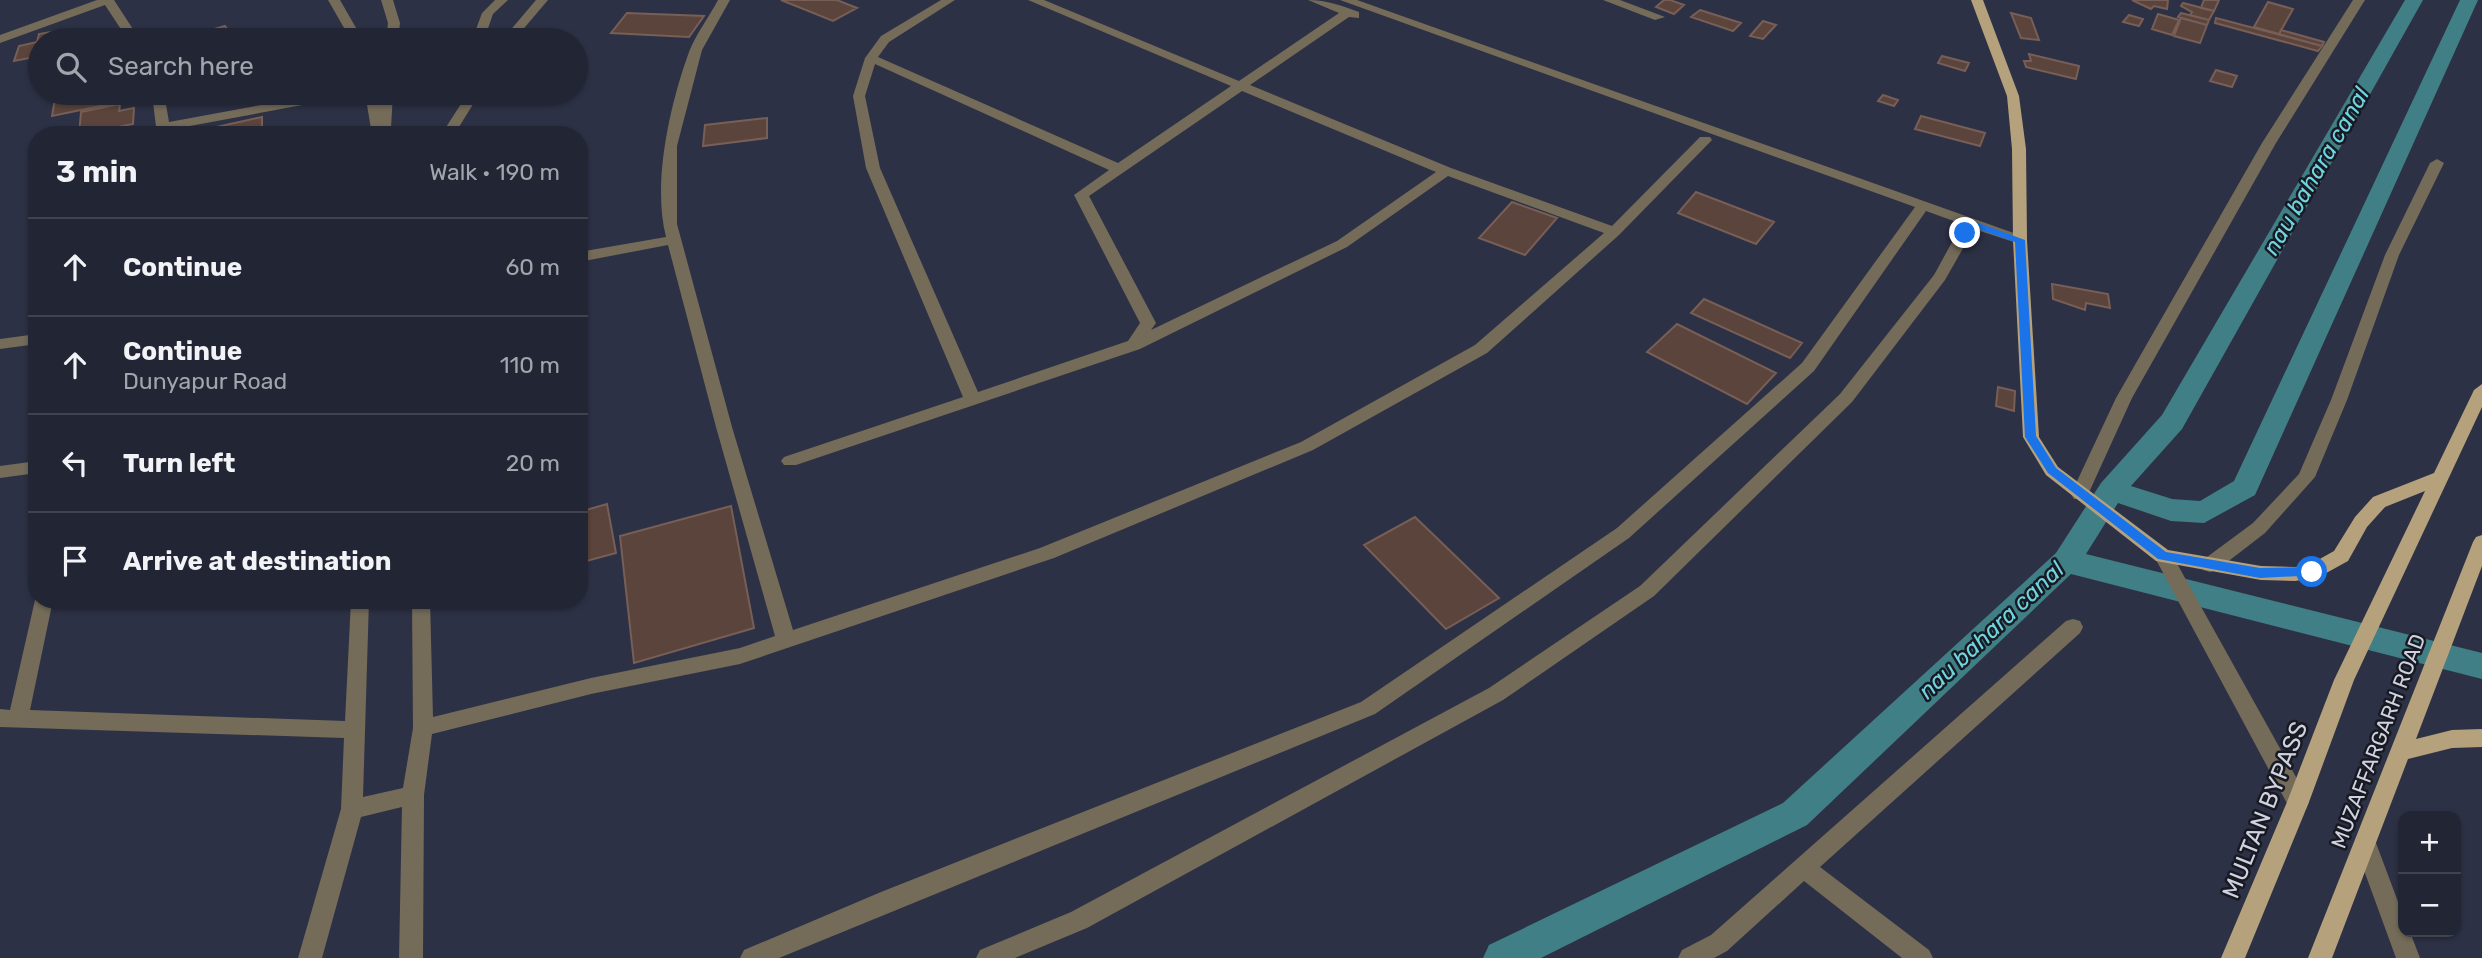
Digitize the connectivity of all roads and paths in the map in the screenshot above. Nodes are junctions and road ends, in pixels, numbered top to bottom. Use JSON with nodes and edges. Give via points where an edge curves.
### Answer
{"nodes":[{"id":1,"x":108,"y":0,"type":"edge"},
{"id":2,"x":334,"y":0,"type":"edge"},
{"id":3,"x":389,"y":0,"type":"edge"},
{"id":4,"x":502,"y":0,"type":"edge"},
{"id":5,"x":542,"y":0,"type":"edge"},
{"id":6,"x":724,"y":0,"type":"edge"},
{"id":7,"x":949,"y":0,"type":"edge"},
{"id":8,"x":1034,"y":0,"type":"edge"},
{"id":9,"x":1314,"y":0,"type":"edge"},
{"id":10,"x":1609,"y":0,"type":"edge"},
{"id":11,"x":1978,"y":0,"type":"edge"},
{"id":12,"x":2359,"y":0,"type":"edge"},
{"id":13,"x":1347,"y":6,"type":"edge"},
{"id":14,"x":1659,"y":17,"type":"dead end"},
{"id":15,"x":30,"y":28,"type":"edge"},
{"id":16,"x":126,"y":28,"type":"edge"},
{"id":17,"x":350,"y":28,"type":"edge"},
{"id":18,"x":393,"y":28,"type":"edge"},
{"id":19,"x":482,"y":28,"type":"edge"},
{"id":20,"x":518,"y":28,"type":"edge"},
{"id":21,"x":28,"y":29,"type":"edge"},
{"id":22,"x":0,"y":39,"type":"edge"},
{"id":23,"x":871,"y":58,"type":"junction"},
{"id":24,"x":1240,"y":86,"type":"junction"},
{"id":25,"x":159,"y":105,"type":"edge"},
{"id":26,"x":287,"y":105,"type":"edge"},
{"id":27,"x":374,"y":105,"type":"edge"},
{"id":28,"x":385,"y":105,"type":"edge"},
{"id":29,"x":454,"y":105,"type":"edge"},
{"id":30,"x":466,"y":105,"type":"edge"},
{"id":31,"x":161,"y":126,"type":"edge"},
{"id":32,"x":186,"y":126,"type":"edge"},
{"id":33,"x":379,"y":126,"type":"edge"},
{"id":34,"x":382,"y":126,"type":"edge"},
{"id":35,"x":448,"y":126,"type":"edge"},
{"id":36,"x":451,"y":126,"type":"edge"},
{"id":37,"x":1705,"y":140,"type":"junction"},
{"id":38,"x":2437,"y":163,"type":"dead end"},
{"id":39,"x":1119,"y":169,"type":"junction"},
{"id":40,"x":1446,"y":171,"type":"junction"},
{"id":41,"x":1920,"y":211,"type":"junction"},
{"id":42,"x":1967,"y":228,"type":"junction"},
{"id":43,"x":1614,"y":232,"type":"junction"},
{"id":44,"x":674,"y":240,"type":"junction"},
{"id":45,"x":2020,"y":240,"type":"junction"},
{"id":46,"x":588,"y":255,"type":"edge"},
{"id":47,"x":28,"y":340,"type":"edge"},
{"id":48,"x":0,"y":344,"type":"edge"},
{"id":49,"x":1133,"y":345,"type":"junction"},
{"id":50,"x":2482,"y":390,"type":"edge"},
{"id":51,"x":973,"y":400,"type":"junction"},
{"id":52,"x":790,"y":461,"type":"dead end"},
{"id":53,"x":28,"y":468,"type":"edge"},
{"id":54,"x":0,"y":472,"type":"edge"},
{"id":55,"x":2442,"y":477,"type":"junction"},
{"id":56,"x":2080,"y":494,"type":"junction"},
{"id":57,"x":2482,"y":542,"type":"edge"},
{"id":58,"x":2163,"y":556,"type":"junction"},
{"id":59,"x":2210,"y":565,"type":"junction"},
{"id":60,"x":41,"y":609,"type":"edge"},
{"id":61,"x":360,"y":609,"type":"edge"},
{"id":62,"x":421,"y":609,"type":"edge"},
{"id":63,"x":2073,"y":628,"type":"dead end"},
{"id":64,"x":786,"y":640,"type":"junction"},
{"id":65,"x":9,"y":718,"type":"edge"},
{"id":66,"x":423,"y":728,"type":"junction"},
{"id":67,"x":356,"y":730,"type":"junction"},
{"id":68,"x":2482,"y":738,"type":"edge"},
{"id":69,"x":2399,"y":752,"type":"junction"},
{"id":70,"x":413,"y":795,"type":"junction"},
{"id":71,"x":2298,"y":802,"type":"junction"},
{"id":72,"x":352,"y":809,"type":"junction"},
{"id":73,"x":2365,"y":843,"type":"junction"},
{"id":74,"x":1804,"y":868,"type":"junction"},
{"id":75,"x":310,"y":958,"type":"edge"},
{"id":76,"x":411,"y":958,"type":"edge"},
{"id":77,"x":752,"y":958,"type":"edge"},
{"id":78,"x":988,"y":958,"type":"edge"},
{"id":79,"x":1690,"y":958,"type":"edge"},
{"id":80,"x":1921,"y":958,"type":"edge"},
{"id":81,"x":2233,"y":958,"type":"edge"},
{"id":82,"x":2320,"y":958,"type":"edge"},
{"id":83,"x":2408,"y":958,"type":"edge"}],
"edges":[{"from":1,"to":15,"type":"street"},
{"from":1,"to":16,"type":"street"},
{"from":2,"to":17,"type":"street"},
{"from":3,"to":18,"type":"street"},
{"from":4,"to":19,"type":"street","via":[[488,13]]},
{"from":5,"to":20,"type":"street"},
{"from":6,"to":44,"type":"street","via":[[696,50],[670,146]]},
{"from":7,"to":23,"type":"street","via":[[885,39]]},
{"from":8,"to":24,"type":"street"},
{"from":9,"to":13,"type":"street"},
{"from":10,"to":14,"type":"street"},
{"from":11,"to":45,"type":"main road","via":[[2013,96]]},
{"from":12,"to":56,"type":"street","via":[[2269,143],[2124,398]]},
{"from":13,"to":24,"type":"street"},
{"from":13,"to":37,"type":"street"},
{"from":13,"to":41,"type":"street"},
{"from":21,"to":22,"type":"street"},
{"from":23,"to":39,"type":"street"},
{"from":23,"to":51,"type":"street","via":[[859,96],[873,169]]},
{"from":24,"to":39,"type":"street"},
{"from":24,"to":40,"type":"street"},
{"from":25,"to":31,"type":"street"},
{"from":26,"to":32,"type":"street"},
{"from":27,"to":33,"type":"street"},
{"from":28,"to":34,"type":"street"},
{"from":29,"to":35,"type":"street"},
{"from":30,"to":36,"type":"street"},
{"from":37,"to":41,"type":"street"},
{"from":37,"to":43,"type":"street"},
{"from":38,"to":59,"type":"street","via":[[2392,255],[2306,477],[2259,528]]},
{"from":39,"to":49,"type":"street","via":[[1081,195],[1148,323]]},
{"from":40,"to":43,"type":"street"},
{"from":40,"to":49,"type":"street","via":[[1342,244]]},
{"from":41,"to":42,"type":"street"},
{"from":41,"to":77,"type":"street","via":[[1808,367],[1777,395],[1623,533],[1368,708]]},
{"from":42,"to":45,"type":"street"},
{"from":42,"to":78,"type":"street","via":[[1940,277],[1846,398],[1647,591],[1496,694],[1079,920]]},
{"from":43,"to":64,"type":"street","via":[[1481,349],[1307,446],[1047,553]]},
{"from":44,"to":46,"type":"street"},
{"from":44,"to":64,"type":"street"},
{"from":45,"to":56,"type":"main road","via":[[2031,437],[2052,471]]},
{"from":47,"to":48,"type":"street"},
{"from":49,"to":51,"type":"street"},
{"from":50,"to":55,"type":"main road"},
{"from":51,"to":52,"type":"street"},
{"from":53,"to":54,"type":"street"},
{"from":55,"to":59,"type":"main road","via":[[2379,502],[2341,556],[2312,572],[2260,573]]},
{"from":55,"to":71,"type":"main road","name":"MULTAN BYPASS","via":[[2344,680]]},
{"from":56,"to":58,"type":"main road"},
{"from":57,"to":69,"type":"main road","name":"MUZAFFARGARH ROAD"},
{"from":58,"to":59,"type":"main road"},
{"from":58,"to":71,"type":"street"},
{"from":60,"to":65,"type":"street"},
{"from":61,"to":67,"type":"street"},
{"from":62,"to":66,"type":"street"},
{"from":63,"to":74,"type":"street"},
{"from":64,"to":66,"type":"street","via":[[740,656],[591,686]]},
{"from":65,"to":67,"type":"street"},
{"from":66,"to":70,"type":"street"},
{"from":67,"to":72,"type":"street"},
{"from":68,"to":69,"type":"main road","via":[[2452,739]]},
{"from":69,"to":73,"type":"main road","name":"MUZAFFARGARH ROAD"},
{"from":70,"to":72,"type":"street"},
{"from":70,"to":76,"type":"street"},
{"from":71,"to":81,"type":"main road","name":"MULTAN BYPASS"},
{"from":72,"to":75,"type":"street"},
{"from":73,"to":82,"type":"main road","name":"MUZAFFARGARH ROAD"},
{"from":73,"to":83,"type":"street"},
{"from":74,"to":79,"type":"street","via":[[1719,943]]},
{"from":74,"to":80,"type":"street"}]}
